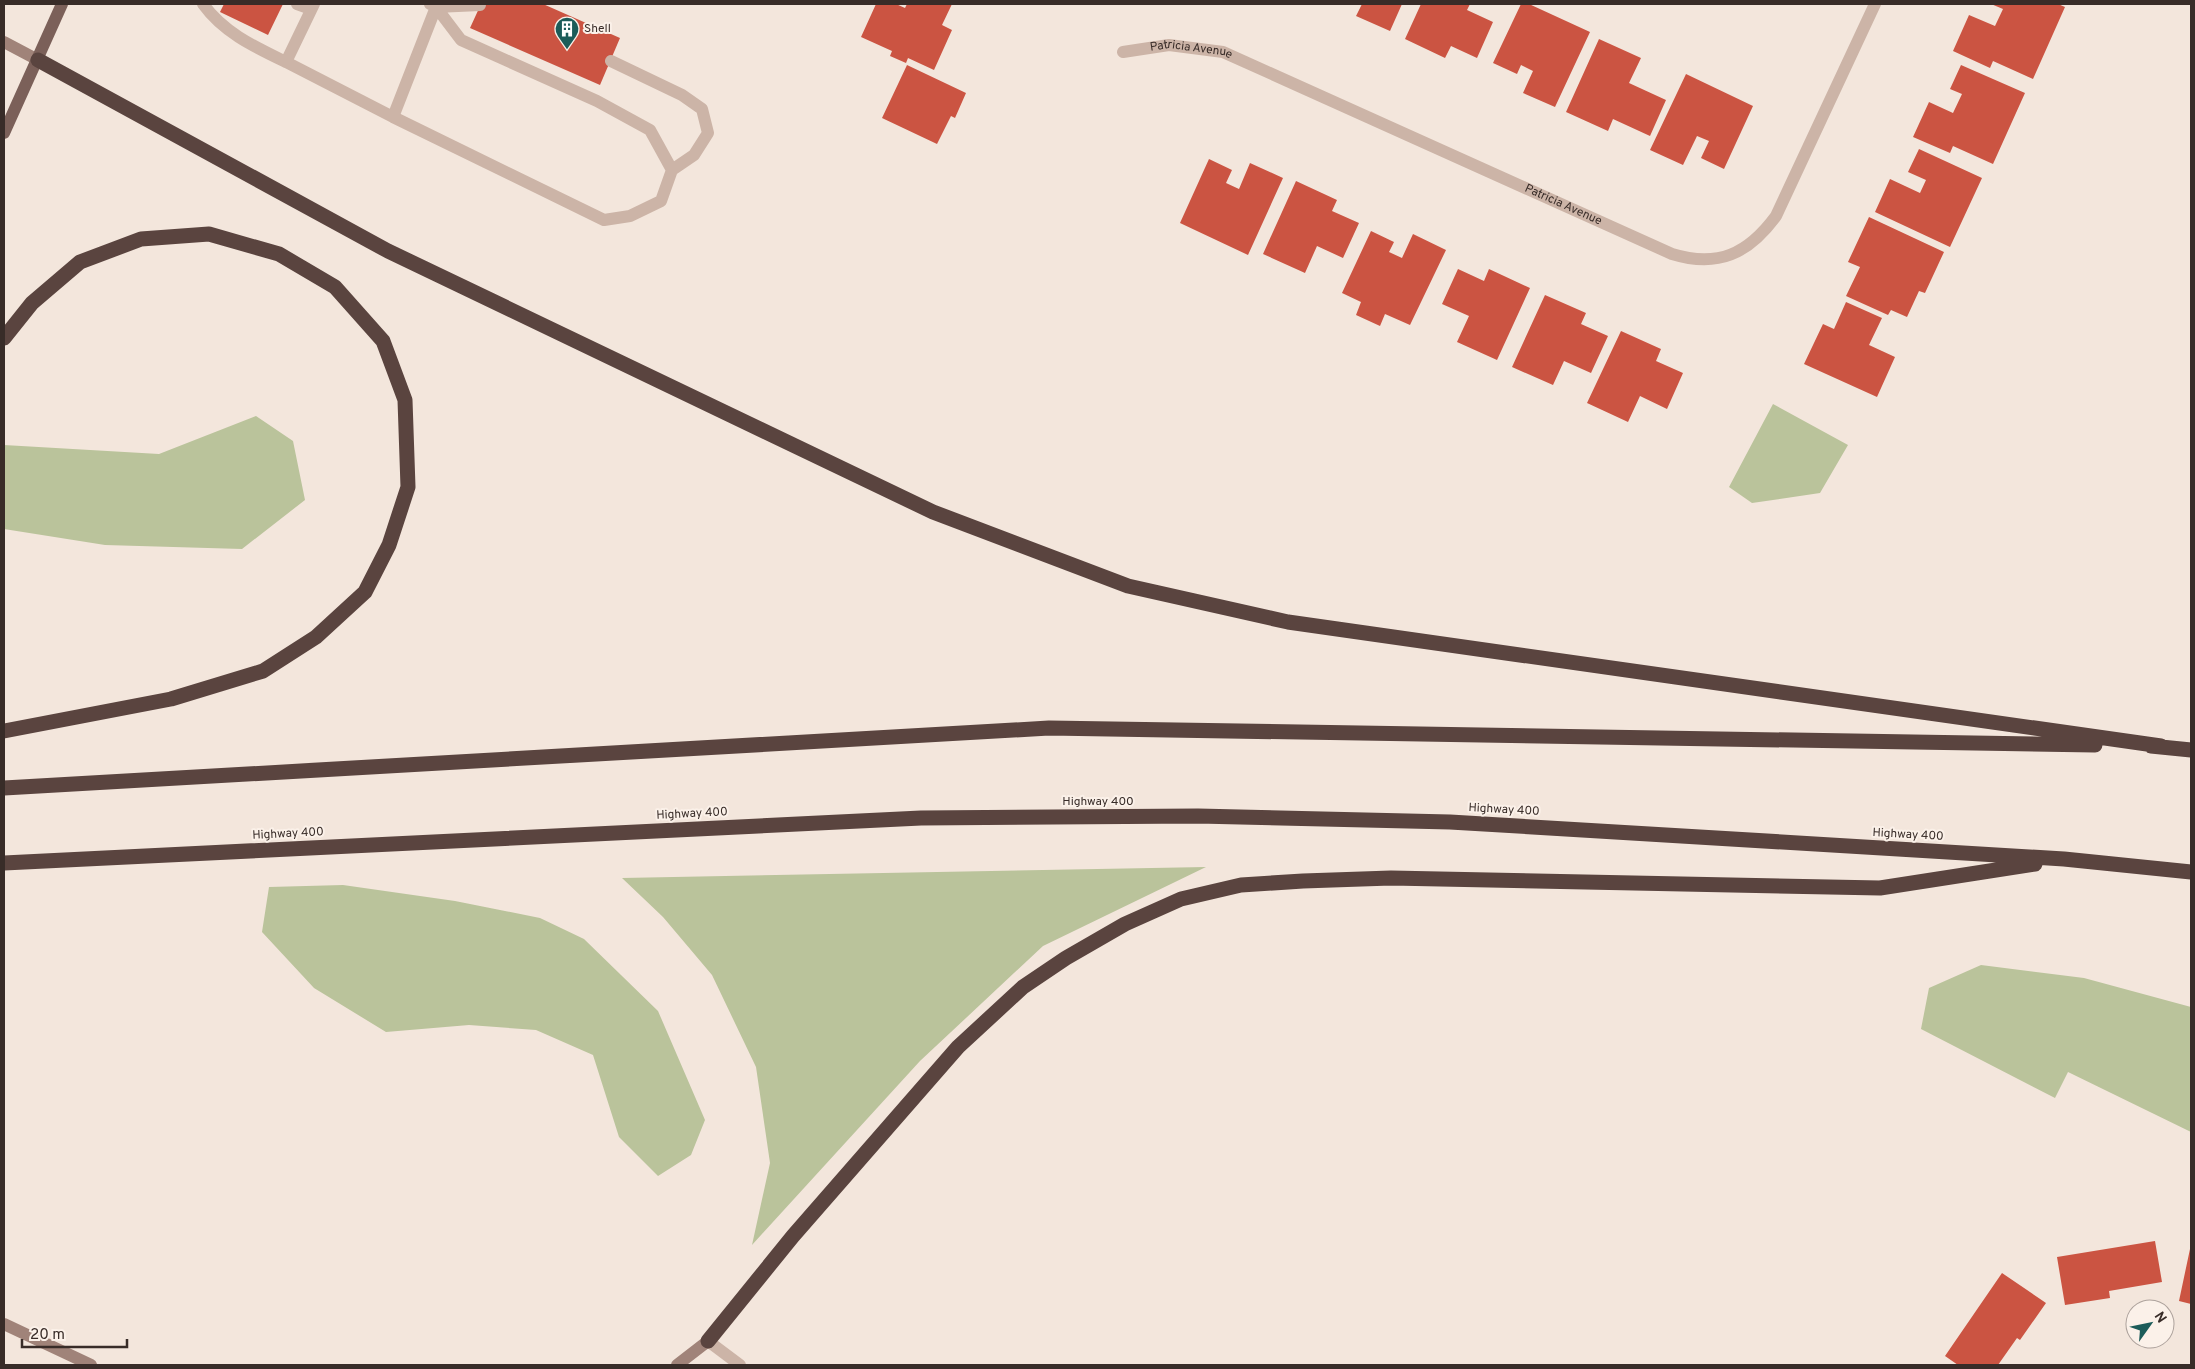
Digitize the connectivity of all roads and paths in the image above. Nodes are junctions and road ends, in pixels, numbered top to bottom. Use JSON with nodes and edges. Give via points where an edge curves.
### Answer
{"nodes":[{"id":1,"x":62,"y":4,"type":"edge"},
{"id":2,"x":203,"y":4,"type":"edge"},
{"id":3,"x":297,"y":4,"type":"edge"},
{"id":4,"x":1875,"y":4,"type":"edge"},
{"id":5,"x":433,"y":5,"type":"edge"},
{"id":6,"x":480,"y":5,"type":"dead end"},
{"id":7,"x":312,"y":7,"type":"edge"},
{"id":8,"x":4,"y":42,"type":"edge"},
{"id":9,"x":1123,"y":52,"type":"dead end"},
{"id":10,"x":38,"y":60,"type":"junction"},
{"id":11,"x":610,"y":61,"type":"dead end"},
{"id":12,"x":286,"y":62,"type":"junction"},
{"id":13,"x":394,"y":117,"type":"junction"},
{"id":14,"x":4,"y":133,"type":"edge"},
{"id":15,"x":672,"y":170,"type":"junction"},
{"id":16,"x":4,"y":338,"type":"edge"},
{"id":17,"x":4,"y":731,"type":"edge"},
{"id":18,"x":2160,"y":746,"type":"junction"},
{"id":19,"x":2191,"y":750,"type":"edge"},
{"id":20,"x":4,"y":788,"type":"edge"},
{"id":21,"x":2064,"y":860,"type":"junction"},
{"id":22,"x":4,"y":863,"type":"edge"},
{"id":23,"x":2191,"y":872,"type":"edge"},
{"id":24,"x":4,"y":1324,"type":"edge"},
{"id":25,"x":708,"y":1341,"type":"junction"},
{"id":26,"x":91,"y":1365,"type":"edge"},
{"id":27,"x":677,"y":1365,"type":"edge"},
{"id":28,"x":740,"y":1365,"type":"edge"}],
"edges":[{"from":1,"to":10,"type":"main road"},
{"from":2,"to":12,"type":"street","via":[[235,36]]},
{"from":3,"to":7,"type":"street"},
{"from":4,"to":9,"type":"street","name":"Patricia Avenue","via":[[1776,216],[1762,234],[1741,251],[1714,260],[1692,260],[1672,254],[1224,52],[1169,45]]},
{"from":5,"to":6,"type":"street"},
{"from":5,"to":13,"type":"street"},
{"from":5,"to":15,"type":"street","via":[[460,40],[597,101],[650,130]]},
{"from":7,"to":12,"type":"street"},
{"from":8,"to":10,"type":"street"},
{"from":10,"to":14,"type":"main road"},
{"from":10,"to":18,"type":"highway","via":[[397,256],[933,512],[1128,586],[1288,622]]},
{"from":11,"to":15,"type":"street","via":[[682,95],[702,109],[708,133],[694,155]]},
{"from":12,"to":13,"type":"street"},
{"from":13,"to":15,"type":"street","via":[[604,220],[630,216],[662,201]]},
{"from":16,"to":17,"type":"highway","via":[[32,303],[80,262],[140,239],[209,234],[279,254],[335,287],[383,341],[404,400],[408,486],[389,545],[364,592],[316,637],[264,671],[171,699]]},
{"from":18,"to":19,"type":"highway"},
{"from":18,"to":20,"type":"highway","via":[[1050,728]]},
{"from":21,"to":22,"type":"highway","name":"Highway 400","via":[[1450,822],[1188,816],[921,818]]},
{"from":21,"to":23,"type":"highway","name":"Highway 400"},
{"from":21,"to":25,"type":"highway","via":[[1880,888],[1391,878],[1241,885],[1181,899],[1125,924],[1066,958],[1023,987],[958,1047],[793,1236]]},
{"from":24,"to":26,"type":"street"},
{"from":25,"to":27,"type":"street"},
{"from":25,"to":28,"type":"street"}]}
